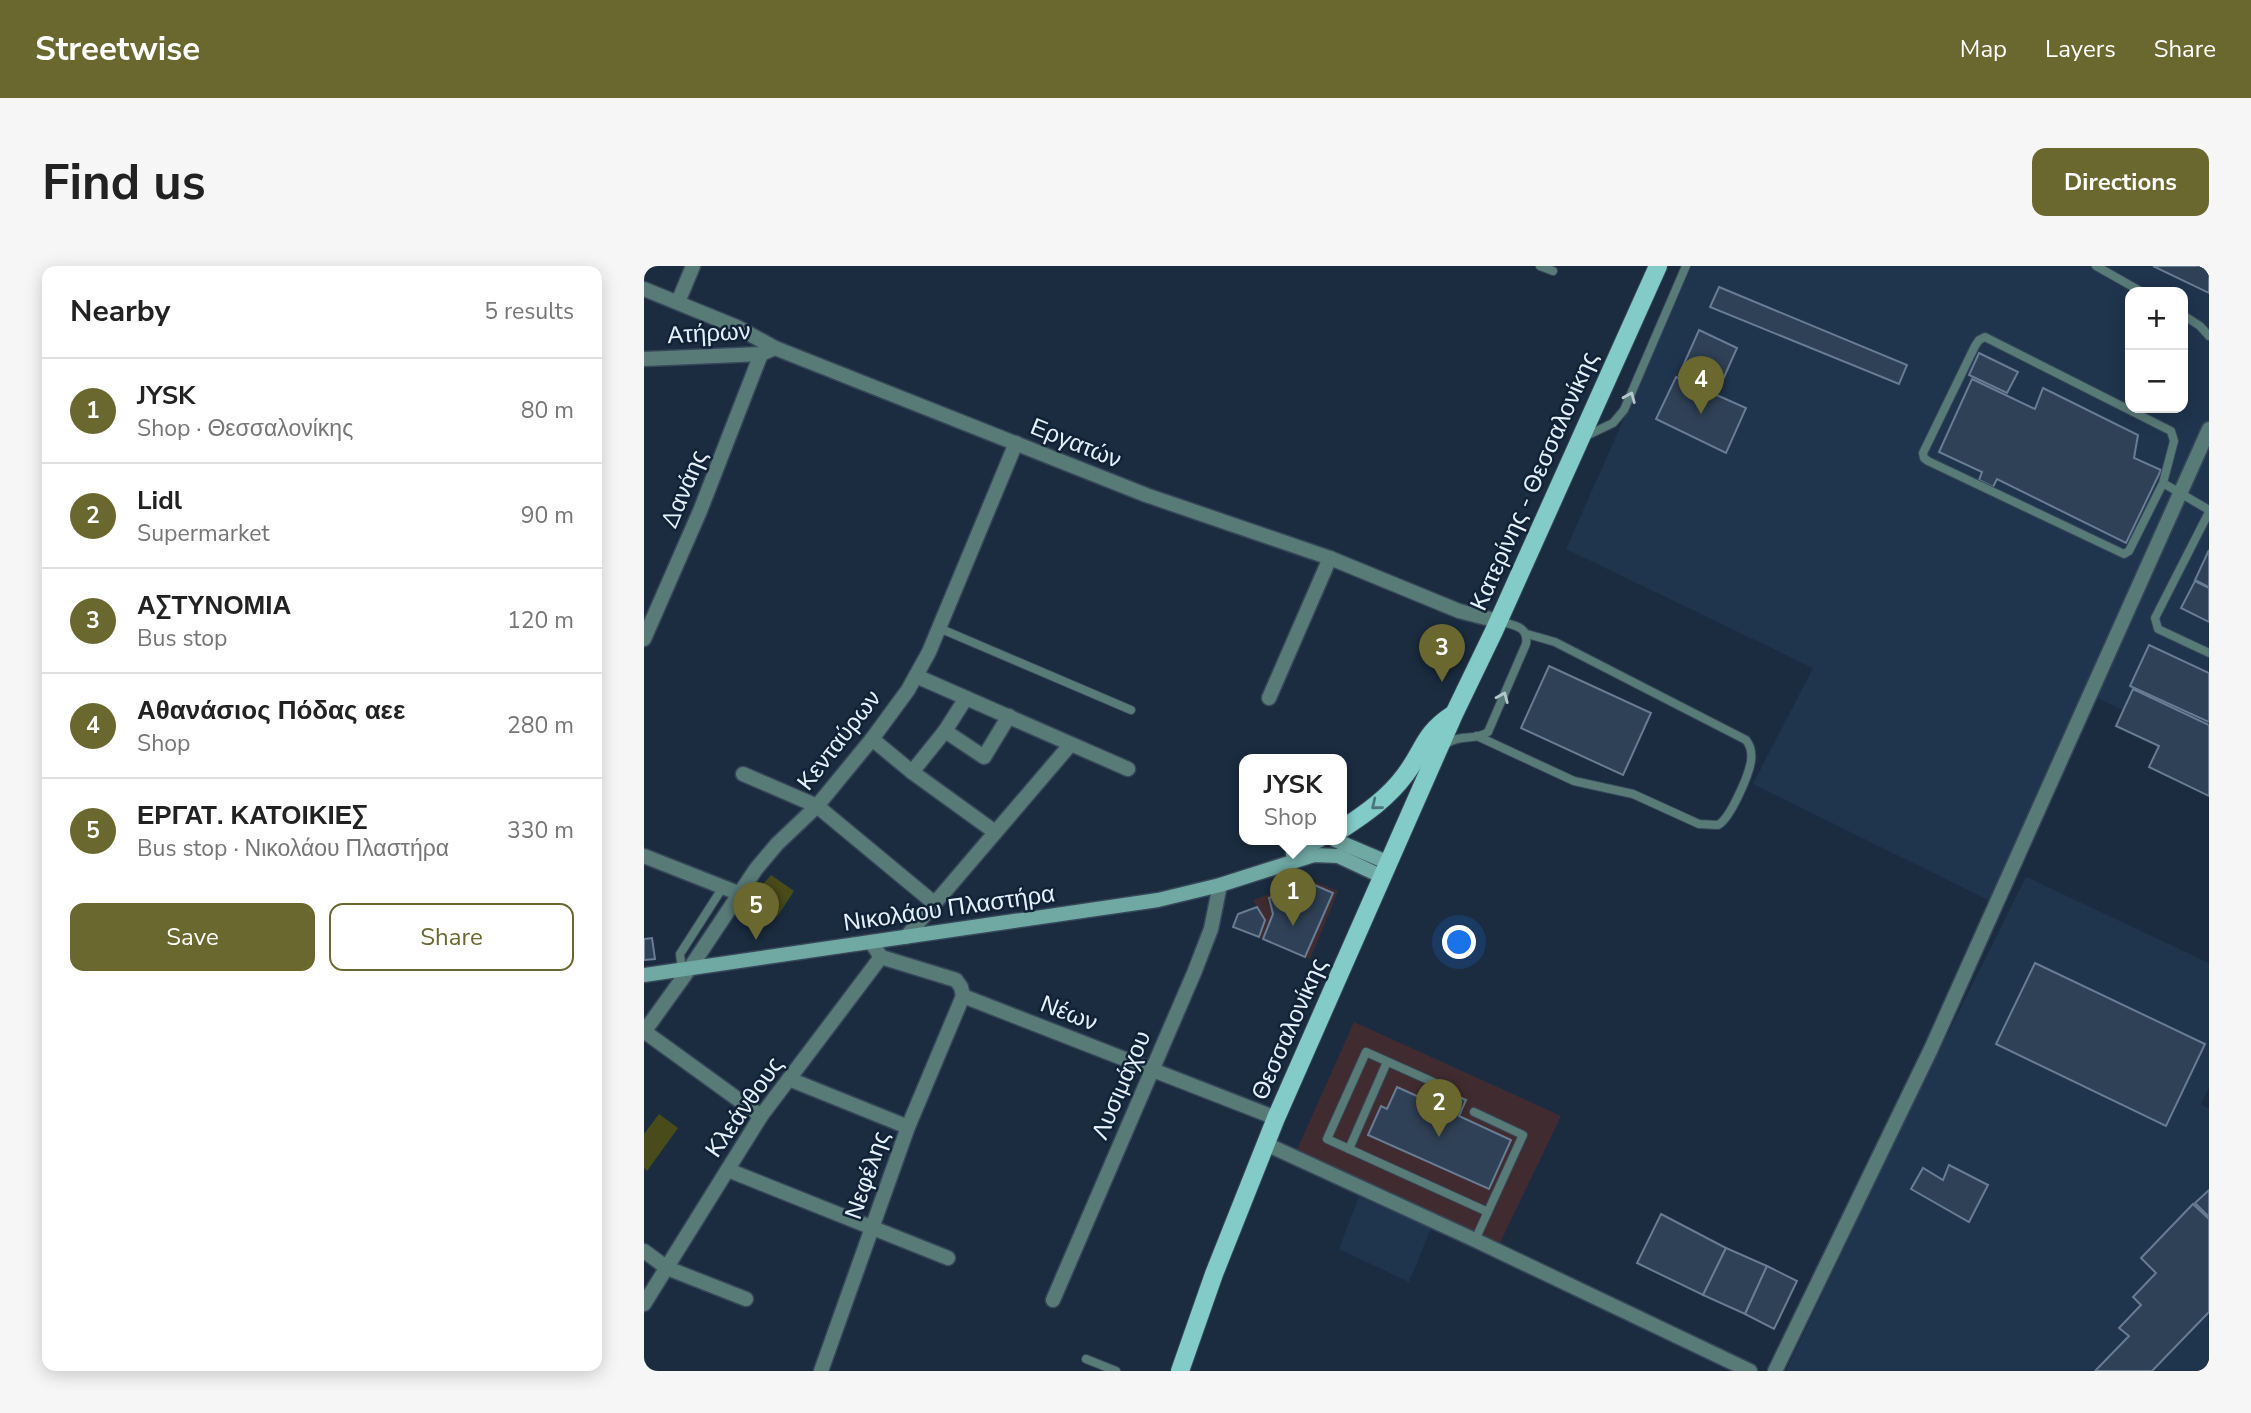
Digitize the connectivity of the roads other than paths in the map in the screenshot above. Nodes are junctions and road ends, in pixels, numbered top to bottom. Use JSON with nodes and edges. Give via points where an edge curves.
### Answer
{"nodes":[{"id":1,"x":693,"y":266,"type":"edge"},
{"id":2,"x":1540,"y":266,"type":"edge"},
{"id":3,"x":1658,"y":266,"type":"edge"},
{"id":4,"x":1686,"y":266,"type":"edge"},
{"id":5,"x":2096,"y":266,"type":"edge"},
{"id":6,"x":1553,"y":271,"type":"dead end"},
{"id":7,"x":2133,"y":287,"type":"edge"},
{"id":8,"x":644,"y":289,"type":"edge"},
{"id":9,"x":678,"y":302,"type":"junction"},
{"id":10,"x":2188,"y":318,"type":"edge"},
{"id":11,"x":2209,"y":336,"type":"edge"},
{"id":12,"x":768,"y":351,"type":"junction"},
{"id":13,"x":644,"y":359,"type":"edge"},
{"id":14,"x":2209,"y":429,"type":"edge"},
{"id":15,"x":1580,"y":439,"type":"junction"},
{"id":16,"x":1016,"y":443,"type":"junction"},
{"id":17,"x":2163,"y":483,"type":"junction"},
{"id":18,"x":2180,"y":493,"type":"junction"},
{"id":19,"x":2209,"y":511,"type":"edge"},
{"id":20,"x":1330,"y":558,"type":"junction"},
{"id":21,"x":1498,"y":621,"type":"junction"},
{"id":22,"x":939,"y":628,"type":"junction"},
{"id":23,"x":1527,"y":634,"type":"junction"},
{"id":24,"x":644,"y":639,"type":"edge"},
{"id":25,"x":2209,"y":653,"type":"edge"},
{"id":26,"x":916,"y":676,"type":"junction"},
{"id":27,"x":966,"y":698,"type":"junction"},
{"id":28,"x":1269,"y":698,"type":"dead end"},
{"id":29,"x":1131,"y":710,"type":"dead end"},
{"id":30,"x":1454,"y":714,"type":"junction"},
{"id":31,"x":1009,"y":716,"type":"junction"},
{"id":32,"x":945,"y":731,"type":"junction"},
{"id":33,"x":1477,"y":736,"type":"junction"},
{"id":34,"x":872,"y":739,"type":"junction"},
{"id":35,"x":1070,"y":745,"type":"junction"},
{"id":36,"x":1438,"y":750,"type":"junction"},
{"id":37,"x":1128,"y":769,"type":"dead end"},
{"id":38,"x":912,"y":772,"type":"junction"},
{"id":39,"x":743,"y":774,"type":"dead end"},
{"id":40,"x":817,"y":806,"type":"junction"},
{"id":41,"x":1347,"y":825,"type":"edge"},
{"id":42,"x":995,"y":832,"type":"junction"},
{"id":43,"x":1310,"y":845,"type":"edge"},
{"id":44,"x":1344,"y":845,"type":"edge"},
{"id":45,"x":644,"y":856,"type":"edge"},
{"id":46,"x":1386,"y":870,"type":"junction"},
{"id":47,"x":1257,"y":872,"type":"junction"},
{"id":48,"x":1220,"y":885,"type":"junction"},
{"id":49,"x":723,"y":887,"type":"junction"},
{"id":50,"x":738,"y":893,"type":"junction"},
{"id":51,"x":934,"y":903,"type":"junction"},
{"id":52,"x":906,"y":937,"type":"junction"},
{"id":53,"x":872,"y":942,"type":"junction"},
{"id":54,"x":881,"y":957,"type":"junction"},
{"id":55,"x":686,"y":969,"type":"junction"},
{"id":56,"x":644,"y":975,"type":"edge"},
{"id":57,"x":963,"y":996,"type":"junction"},
{"id":58,"x":644,"y":1032,"type":"edge"},
{"id":59,"x":1387,"y":1062,"type":"junction"},
{"id":60,"x":1153,"y":1069,"type":"junction"},
{"id":61,"x":789,"y":1079,"type":"junction"},
{"id":62,"x":1433,"y":1082,"type":"dead end"},
{"id":63,"x":1474,"y":1112,"type":"dead end"},
{"id":64,"x":761,"y":1116,"type":"junction"},
{"id":65,"x":1276,"y":1118,"type":"junction"},
{"id":66,"x":908,"y":1128,"type":"junction"},
{"id":67,"x":1266,"y":1144,"type":"junction"},
{"id":68,"x":1349,"y":1149,"type":"junction"},
{"id":69,"x":728,"y":1170,"type":"junction"},
{"id":70,"x":1488,"y":1212,"type":"junction"},
{"id":71,"x":873,"y":1226,"type":"junction"},
{"id":72,"x":1475,"y":1240,"type":"junction"},
{"id":73,"x":644,"y":1251,"type":"edge"},
{"id":74,"x":948,"y":1258,"type":"dead end"},
{"id":75,"x":667,"y":1268,"type":"junction"},
{"id":76,"x":746,"y":1299,"type":"dead end"},
{"id":77,"x":1053,"y":1300,"type":"dead end"},
{"id":78,"x":644,"y":1304,"type":"edge"},
{"id":79,"x":1086,"y":1359,"type":"dead end"},
{"id":80,"x":1179,"y":1370,"type":"edge"},
{"id":81,"x":821,"y":1371,"type":"edge"},
{"id":82,"x":1116,"y":1371,"type":"edge"},
{"id":83,"x":1750,"y":1371,"type":"edge"},
{"id":84,"x":1775,"y":1371,"type":"edge"}],
"edges":[{"from":1,"to":9,"type":"street"},
{"from":2,"to":6,"type":"lane"},
{"from":3,"to":15,"type":"main road","name":"Κατερίνης - Θεσσαλονίκης"},
{"from":15,"to":4,"type":"lane","one_way":true,"via":[[1613,423],[1624,410]]},
{"from":5,"to":7,"type":"lane"},
{"from":8,"to":9,"type":"street","name":"Εργατών"},
{"from":9,"to":12,"type":"street","name":"Εργατών","via":[[737,327]]},
{"from":10,"to":11,"type":"lane"},
{"from":12,"to":13,"type":"street","name":"Ατήρων"},
{"from":12,"to":16,"type":"street","name":"Εργατών"},
{"from":12,"to":24,"type":"street","name":"Δανάης"},
{"from":14,"to":18,"type":"street"},
{"from":15,"to":21,"type":"main road","name":"Κατερίνης - Θεσσαλονίκης"},
{"from":16,"to":20,"type":"street","name":"Εργατών","via":[[1146,495]]},
{"from":16,"to":22,"type":"street","name":"Κενταύρων"},
{"from":17,"to":17,"type":"lane","via":[[2175,441],[2171,432],[1985,337],[1975,346],[1923,453],[1928,461],[2124,554]]},
{"from":17,"to":18,"type":"lane"},
{"from":18,"to":19,"type":"lane"},
{"from":18,"to":84,"type":"street","via":[[1931,1049]]},
{"from":19,"to":25,"type":"lane","via":[[2155,618],[2158,629]]},
{"from":20,"to":21,"type":"street","name":"Εργατών","via":[[1459,611]]},
{"from":20,"to":28,"type":"street"},
{"from":21,"to":23,"type":"lane"},
{"from":21,"to":30,"type":"main road","name":"Κατερίνης - Θεσσαλονίκης"},
{"from":22,"to":26,"type":"street","name":"Κενταύρων"},
{"from":22,"to":29,"type":"lane"},
{"from":33,"to":23,"type":"lane","one_way":true,"via":[[1488,732]]},
{"from":23,"to":33,"type":"lane","via":[[1555,642],[1746,740],[1751,747],[1750,765],[1727,818],[1718,825],[1699,824],[1633,794],[1574,781]]},
{"from":26,"to":27,"type":"street"},
{"from":26,"to":34,"type":"street","name":"Κενταύρων"},
{"from":27,"to":31,"type":"street"},
{"from":27,"to":32,"type":"street"},
{"from":30,"to":36,"type":"main road","name":"Θεσσαλονίκης"},
{"from":30,"to":41,"type":"main road","one_way":true,"via":[[1430,733],[1389,794]]},
{"from":31,"to":32,"type":"street","via":[[985,757]]},
{"from":31,"to":35,"type":"street"},
{"from":32,"to":38,"type":"street"},
{"from":33,"to":36,"type":"lane","via":[[1453,739]]},
{"from":34,"to":38,"type":"street"},
{"from":34,"to":40,"type":"street","name":"Κενταύρων"},
{"from":35,"to":37,"type":"street"},
{"from":35,"to":42,"type":"street"},
{"from":36,"to":46,"type":"main road","name":"Θεσσαλονίκης"},
{"from":38,"to":42,"type":"street"},
{"from":39,"to":40,"type":"street"},
{"from":40,"to":50,"type":"street","name":"Κενταύρων","via":[[777,844]]},
{"from":40,"to":51,"type":"street"},
{"from":42,"to":51,"type":"street"},
{"from":43,"to":47,"type":"main road","name":"Νικολάου Πλαστήρα"},
{"from":44,"to":46,"type":"main road"},
{"from":45,"to":49,"type":"street"},
{"from":46,"to":47,"type":"main road","name":"Νικολάου Πλαστήρα","via":[[1333,854]]},
{"from":46,"to":65,"type":"main road","name":"Θεσσαλονίκης"},
{"from":47,"to":48,"type":"main road","name":"Νικολάου Πλαστήρα"},
{"from":48,"to":52,"type":"main road","name":"Νικολάου Πλαστήρα","via":[[1158,900]]},
{"from":48,"to":60,"type":"street","name":"Λυσιμάχου","via":[[1211,929]]},
{"from":49,"to":50,"type":"street"},
{"from":49,"to":55,"type":"lane","via":[[680,954]]},
{"from":50,"to":55,"type":"street","name":"Κενταύρων"},
{"from":51,"to":52,"type":"street"},
{"from":52,"to":53,"type":"main road","name":"Νικολάου Πλαστήρα"},
{"from":53,"to":54,"type":"street"},
{"from":53,"to":55,"type":"main road","name":"Νικολάου Πλαστήρα"},
{"from":54,"to":57,"type":"street","via":[[956,980]]},
{"from":54,"to":61,"type":"street","name":"Κλεάνθους"},
{"from":55,"to":56,"type":"main road","name":"Νικολάου Πλαστήρα"},
{"from":55,"to":58,"type":"street","name":"Κενταύρων"},
{"from":57,"to":60,"type":"street","name":"Νέων"},
{"from":57,"to":66,"type":"street","name":"Νεφέλης"},
{"from":58,"to":64,"type":"street"},
{"from":59,"to":62,"type":"lane"},
{"from":59,"to":68,"type":"lane"},
{"from":59,"to":68,"type":"lane","via":[[1366,1052],[1327,1139]]},
{"from":60,"to":65,"type":"street","name":"Νέων"},
{"from":60,"to":77,"type":"street","name":"Λυσιμάχου"},
{"from":61,"to":64,"type":"street","name":"Κλεάνθους"},
{"from":61,"to":66,"type":"street"},
{"from":63,"to":70,"type":"lane","via":[[1523,1135]]},
{"from":64,"to":69,"type":"street","name":"Κλεάνθους"},
{"from":65,"to":67,"type":"main road","name":"Θεσσαλονίκης"},
{"from":66,"to":71,"type":"street","name":"Νεφέλης"},
{"from":67,"to":72,"type":"street"},
{"from":67,"to":80,"type":"main road","name":"Θεσσαλονίκης"},
{"from":68,"to":70,"type":"lane"},
{"from":69,"to":71,"type":"street"},
{"from":69,"to":75,"type":"street","name":"Κλεάνθους"},
{"from":70,"to":72,"type":"lane"},
{"from":71,"to":74,"type":"street"},
{"from":71,"to":81,"type":"street","name":"Νεφέλης"},
{"from":72,"to":83,"type":"street"},
{"from":73,"to":75,"type":"street"},
{"from":75,"to":76,"type":"street"},
{"from":75,"to":78,"type":"street","name":"Κλεάνθους"},
{"from":79,"to":82,"type":"lane"}]}
